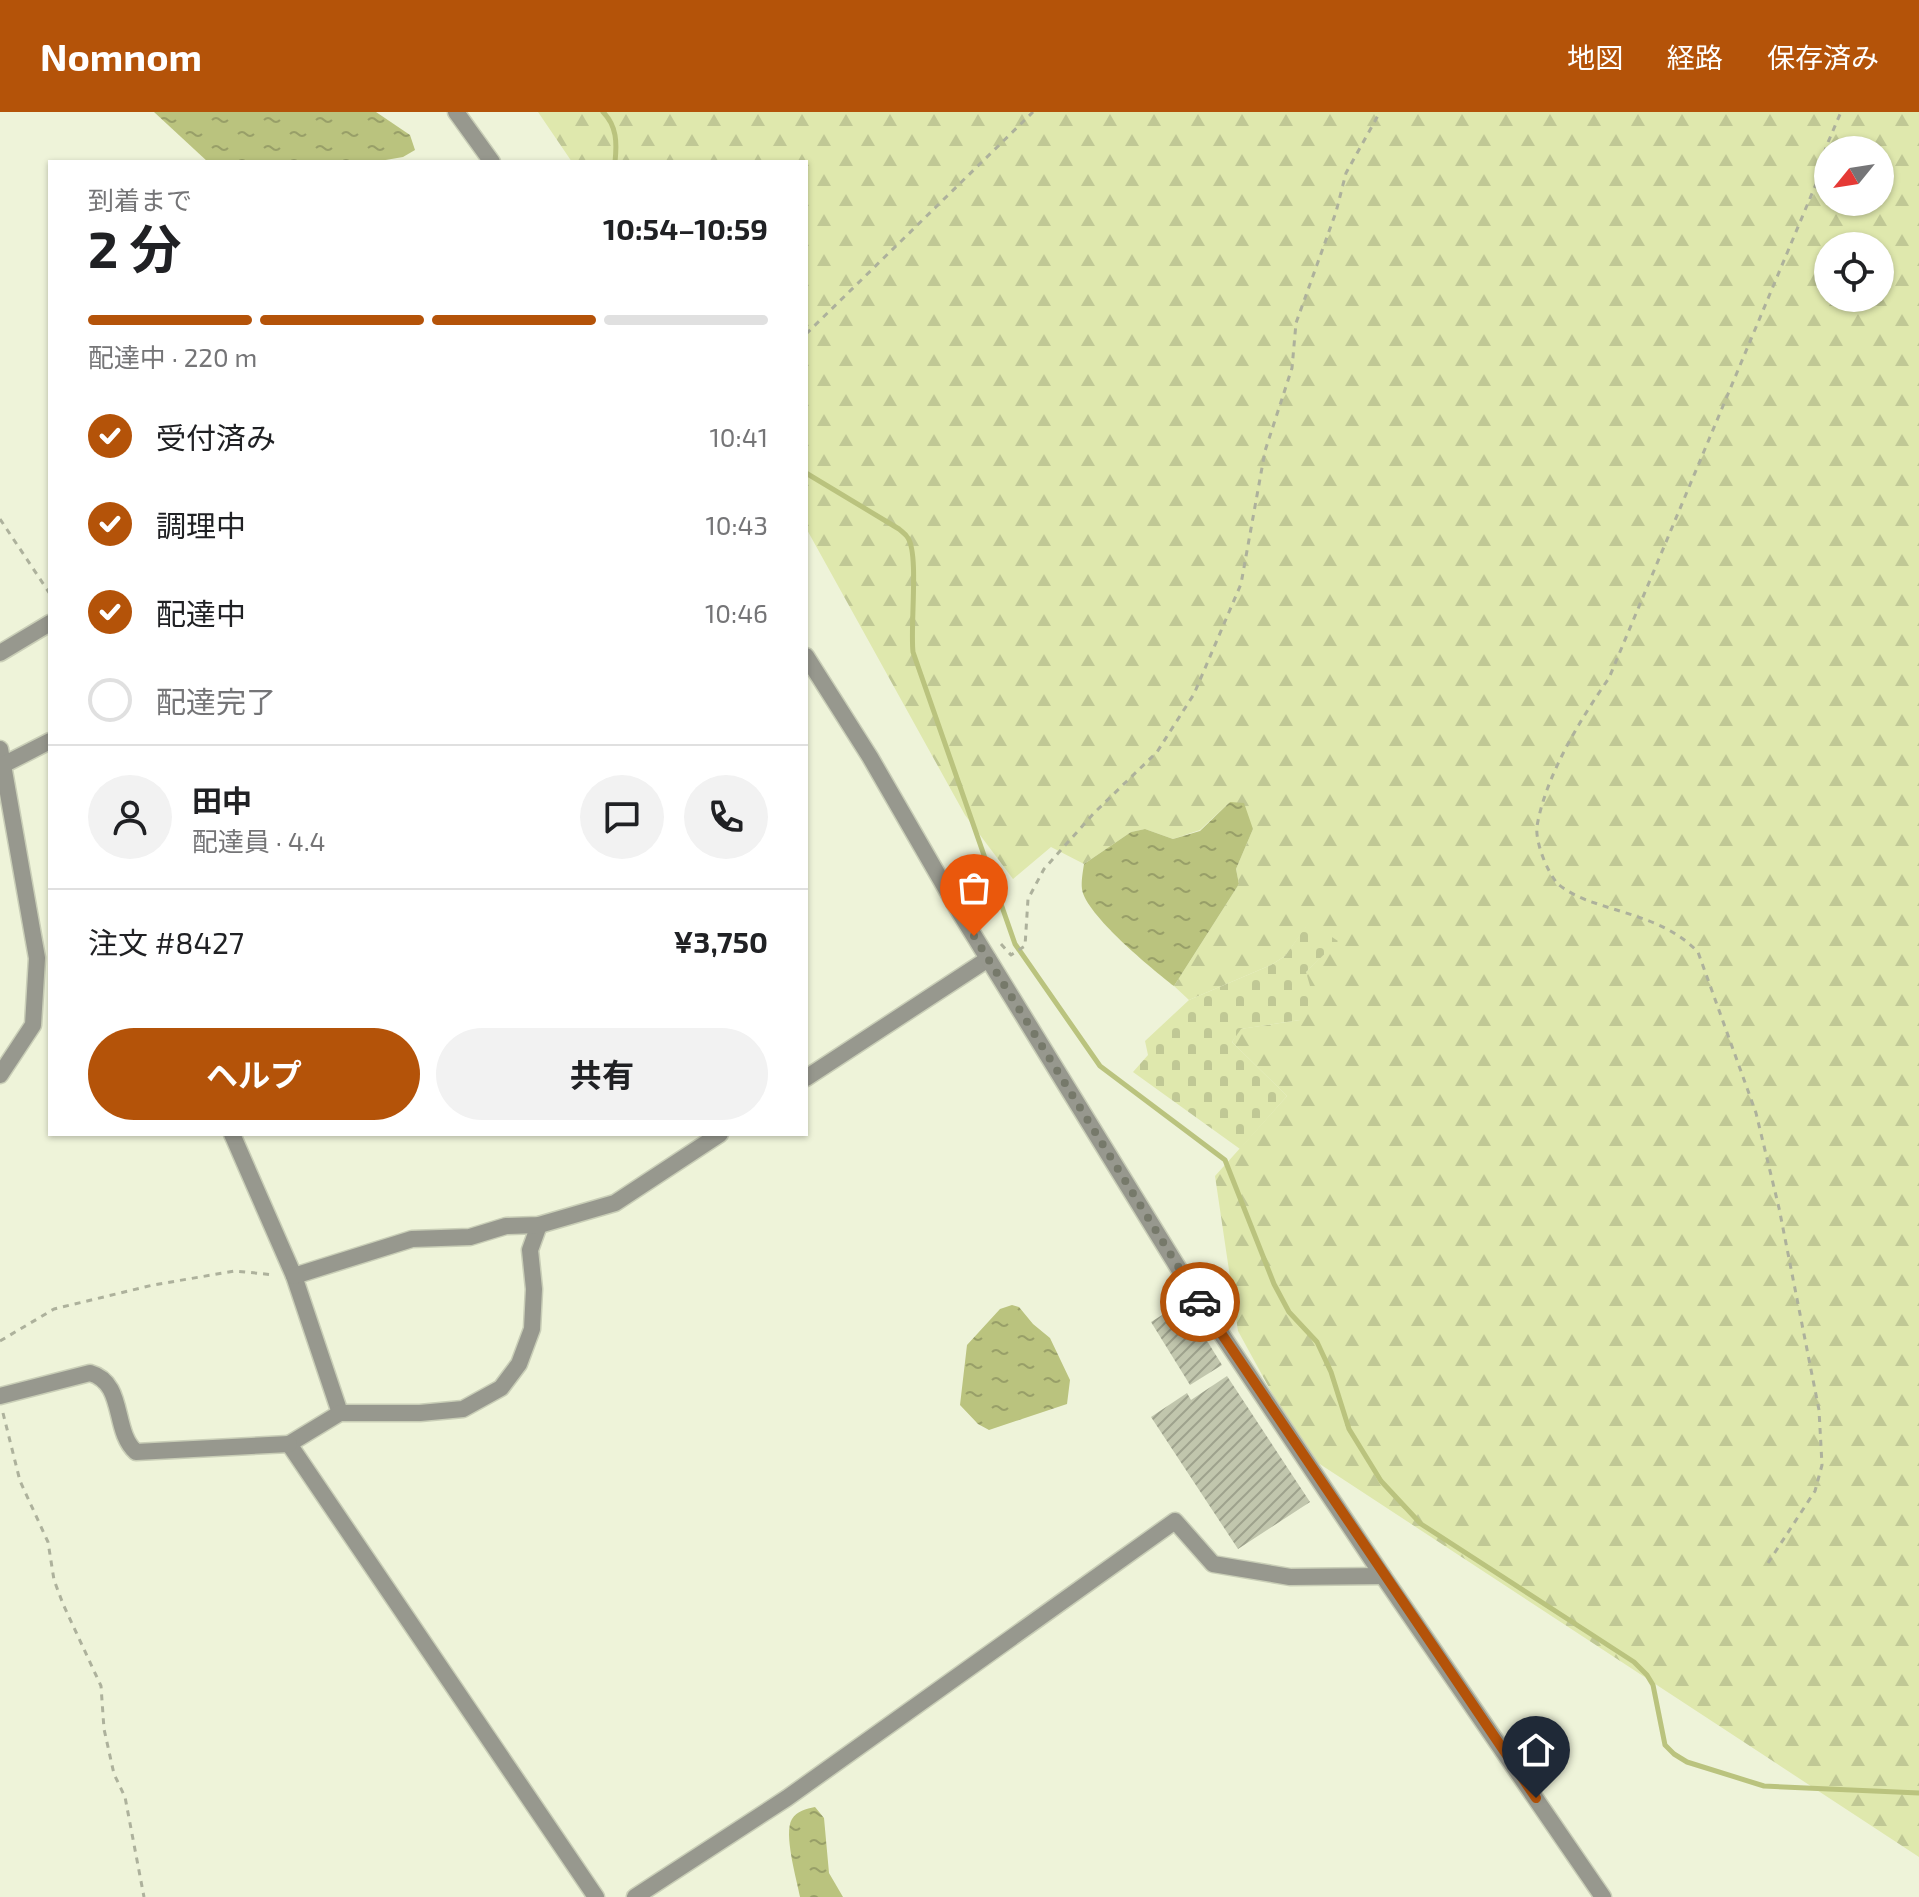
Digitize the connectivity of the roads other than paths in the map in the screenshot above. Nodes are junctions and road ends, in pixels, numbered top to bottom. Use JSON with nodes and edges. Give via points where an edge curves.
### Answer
{"nodes":[{"id":1,"x":456,"y":112,"type":"edge"},
{"id":2,"x":491,"y":160,"type":"edge"},
{"id":3,"x":48,"y":624,"type":"edge"},
{"id":4,"x":0,"y":653,"type":"edge"},
{"id":5,"x":808,"y":659,"type":"edge"},
{"id":6,"x":48,"y":742,"type":"edge"},
{"id":7,"x":2,"y":757,"type":"edge"},
{"id":8,"x":988,"y":959,"type":"junction"},
{"id":9,"x":0,"y":1075,"type":"edge"},
{"id":10,"x":808,"y":1077,"type":"edge"},
{"id":11,"x":233,"y":1136,"type":"edge"},
{"id":12,"x":717,"y":1136,"type":"edge"},
{"id":13,"x":539,"y":1225,"type":"junction"},
{"id":14,"x":294,"y":1276,"type":"junction"},
{"id":15,"x":0,"y":1396,"type":"edge"},
{"id":16,"x":340,"y":1413,"type":"junction"},
{"id":17,"x":289,"y":1444,"type":"junction"},
{"id":18,"x":1383,"y":1576,"type":"junction"},
{"id":19,"x":596,"y":1897,"type":"edge"},
{"id":20,"x":635,"y":1897,"type":"edge"},
{"id":21,"x":1603,"y":1897,"type":"edge"}],
"edges":[{"from":1,"to":2,"type":"street"},
{"from":3,"to":4,"type":"street"},
{"from":5,"to":8,"type":"street"},
{"from":6,"to":7,"type":"street"},
{"from":7,"to":9,"type":"street","via":[[37,958],[33,1025]]},
{"from":8,"to":10,"type":"street"},
{"from":8,"to":18,"type":"street","via":[[1190,1287]]},
{"from":11,"to":14,"type":"street"},
{"from":12,"to":13,"type":"street","via":[[615,1203]]},
{"from":13,"to":14,"type":"street","via":[[506,1226],[470,1237],[412,1239]]},
{"from":13,"to":16,"type":"street","via":[[530,1250],[532,1329],[519,1364],[501,1388],[463,1409]]},
{"from":14,"to":16,"type":"street"},
{"from":15,"to":17,"type":"street","via":[[90,1373],[109,1384],[136,1452]]},
{"from":16,"to":17,"type":"street"},
{"from":17,"to":19,"type":"street"},
{"from":18,"to":20,"type":"street","via":[[1290,1577],[1213,1564],[1175,1521],[787,1798]]},
{"from":18,"to":21,"type":"street"}]}
